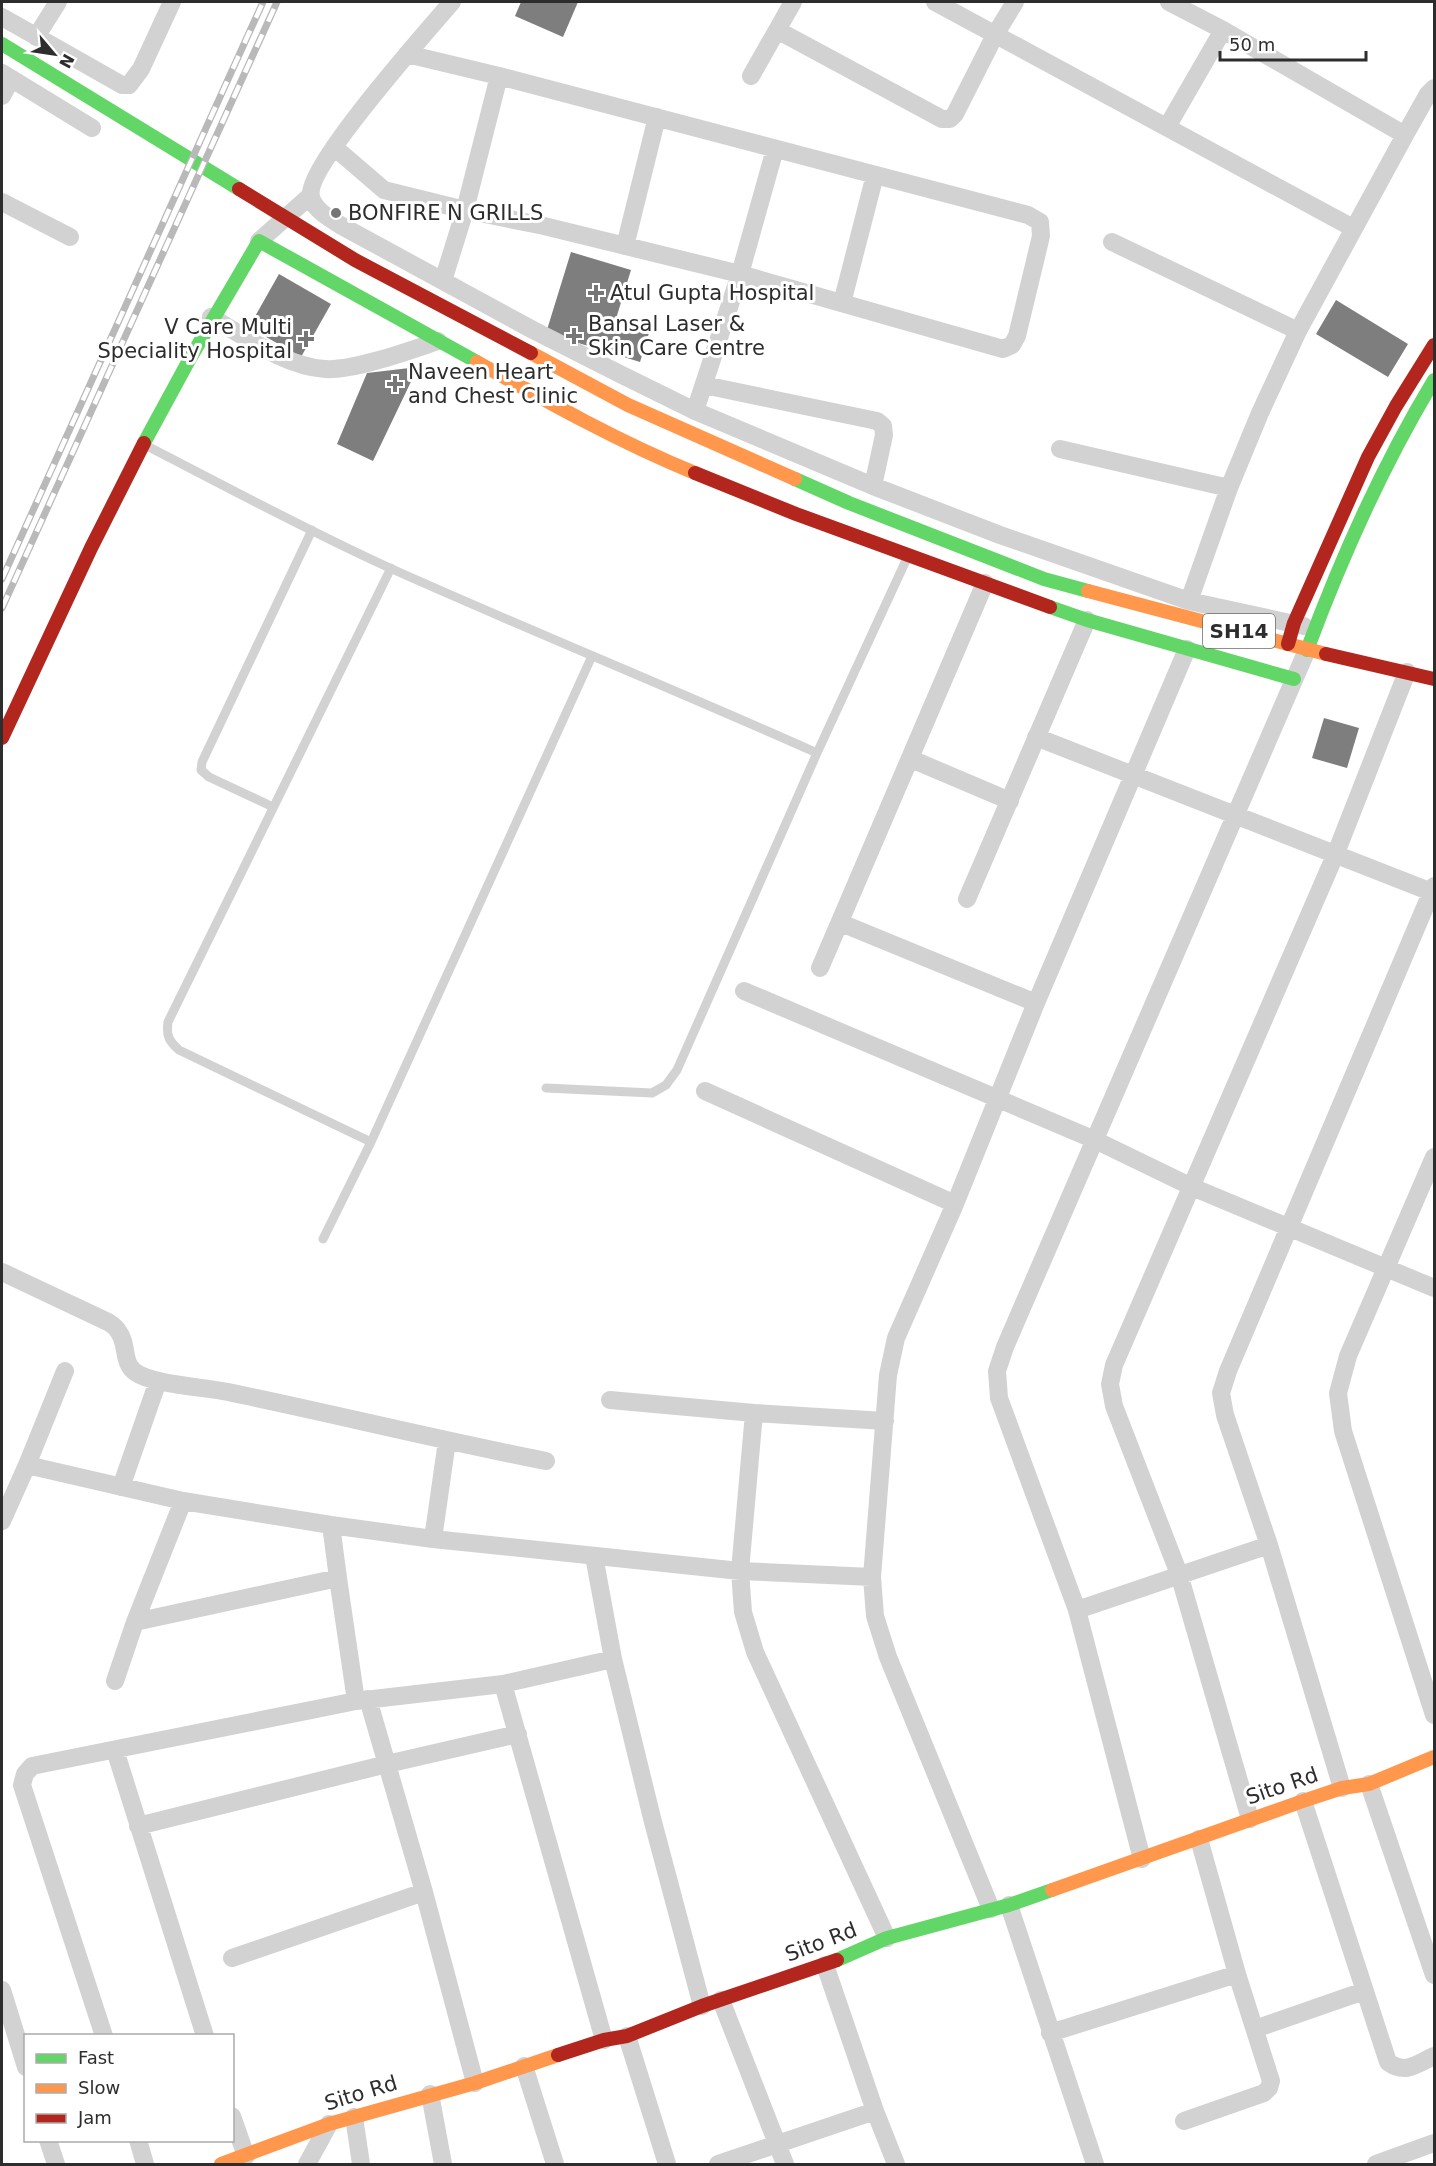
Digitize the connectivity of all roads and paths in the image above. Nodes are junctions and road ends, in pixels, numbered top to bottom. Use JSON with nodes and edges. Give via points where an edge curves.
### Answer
{"nodes":[{"id":1,"x":58,"y":2,"type":"edge"},
{"id":2,"x":172,"y":2,"type":"edge"},
{"id":3,"x":452,"y":2,"type":"edge"},
{"id":4,"x":935,"y":2,"type":"edge"},
{"id":5,"x":1015,"y":2,"type":"edge"},
{"id":6,"x":1169,"y":2,"type":"edge"},
{"id":7,"x":787,"y":3,"type":"edge"},
{"id":8,"x":2,"y":17,"type":"edge"},
{"id":9,"x":777,"y":30,"type":"junction"},
{"id":10,"x":1223,"y":30,"type":"junction"},
{"id":11,"x":995,"y":35,"type":"junction"},
{"id":12,"x":36,"y":37,"type":"junction"},
{"id":13,"x":2,"y":44,"type":"edge"},
{"id":14,"x":407,"y":54,"type":"junction"},
{"id":15,"x":6,"y":76,"type":"edge"},
{"id":16,"x":499,"y":76,"type":"junction"},
{"id":17,"x":751,"y":76,"type":"dead end"},
{"id":18,"x":1434,"y":88,"type":"edge"},
{"id":19,"x":2,"y":96,"type":"edge"},
{"id":20,"x":657,"y":117,"type":"junction"},
{"id":21,"x":1167,"y":127,"type":"junction"},
{"id":22,"x":92,"y":128,"type":"dead end"},
{"id":23,"x":1405,"y":135,"type":"junction"},
{"id":24,"x":334,"y":147,"type":"junction"},
{"id":25,"x":775,"y":149,"type":"junction"},
{"id":26,"x":875,"y":175,"type":"junction"},
{"id":27,"x":310,"y":196,"type":"junction"},
{"id":28,"x":2,"y":202,"type":"edge"},
{"id":29,"x":465,"y":210,"type":"junction"},
{"id":30,"x":1353,"y":228,"type":"junction"},
{"id":31,"x":70,"y":237,"type":"dead end"},
{"id":32,"x":259,"y":241,"type":"junction"},
{"id":33,"x":1112,"y":242,"type":"dead end"},
{"id":34,"x":626,"y":246,"type":"junction"},
{"id":35,"x":740,"y":274,"type":"junction"},
{"id":36,"x":443,"y":281,"type":"junction"},
{"id":37,"x":842,"y":303,"type":"junction"},
{"id":38,"x":211,"y":317,"type":"junction"},
{"id":39,"x":1298,"y":331,"type":"junction"},
{"id":40,"x":438,"y":341,"type":"junction"},
{"id":41,"x":1434,"y":345,"type":"edge"},
{"id":42,"x":1434,"y":380,"type":"edge"},
{"id":43,"x":704,"y":385,"type":"junction"},
{"id":44,"x":695,"y":411,"type":"junction"},
{"id":45,"x":143,"y":444,"type":"junction"},
{"id":46,"x":1060,"y":449,"type":"dead end"},
{"id":47,"x":873,"y":486,"type":"junction"},
{"id":48,"x":1229,"y":488,"type":"junction"},
{"id":49,"x":312,"y":530,"type":"junction"},
{"id":50,"x":909,"y":553,"type":"junction"},
{"id":51,"x":391,"y":568,"type":"junction"},
{"id":52,"x":985,"y":583,"type":"junction"},
{"id":53,"x":1189,"y":601,"type":"junction"},
{"id":54,"x":1087,"y":620,"type":"junction"},
{"id":55,"x":1294,"y":623,"type":"junction"},
{"id":56,"x":1315,"y":628,"type":"junction"},
{"id":57,"x":1288,"y":644,"type":"junction"},
{"id":58,"x":1187,"y":649,"type":"junction"},
{"id":59,"x":1307,"y":650,"type":"junction"},
{"id":60,"x":592,"y":656,"type":"junction"},
{"id":61,"x":1407,"y":672,"type":"junction"},
{"id":62,"x":1294,"y":679,"type":"junction"},
{"id":63,"x":1434,"y":679,"type":"edge"},
{"id":64,"x":1036,"y":736,"type":"junction"},
{"id":65,"x":2,"y":738,"type":"edge"},
{"id":66,"x":817,"y":753,"type":"junction"},
{"id":67,"x":911,"y":759,"type":"junction"},
{"id":68,"x":1134,"y":775,"type":"junction"},
{"id":69,"x":1010,"y":801,"type":"junction"},
{"id":70,"x":273,"y":807,"type":"junction"},
{"id":71,"x":1236,"y":815,"type":"junction"},
{"id":72,"x":1336,"y":853,"type":"junction"},
{"id":73,"x":1434,"y":890,"type":"edge"},
{"id":74,"x":967,"y":899,"type":"dead end"},
{"id":75,"x":841,"y":923,"type":"junction"},
{"id":76,"x":820,"y":968,"type":"dead end"},
{"id":77,"x":744,"y":991,"type":"dead end"},
{"id":78,"x":1036,"y":1002,"type":"junction"},
{"id":79,"x":546,"y":1089,"type":"dead end"},
{"id":80,"x":705,"y":1091,"type":"dead end"},
{"id":81,"x":999,"y":1099,"type":"junction"},
{"id":82,"x":1095,"y":1140,"type":"junction"},
{"id":83,"x":371,"y":1142,"type":"junction"},
{"id":84,"x":1434,"y":1157,"type":"edge"},
{"id":85,"x":1192,"y":1187,"type":"junction"},
{"id":86,"x":955,"y":1204,"type":"junction"},
{"id":87,"x":1289,"y":1227,"type":"junction"},
{"id":88,"x":323,"y":1239,"type":"dead end"},
{"id":89,"x":1387,"y":1267,"type":"junction"},
{"id":90,"x":2,"y":1272,"type":"edge"},
{"id":91,"x":1434,"y":1288,"type":"edge"},
{"id":92,"x":65,"y":1371,"type":"dead end"},
{"id":93,"x":158,"y":1381,"type":"junction"},
{"id":94,"x":610,"y":1400,"type":"dead end"},
{"id":95,"x":754,"y":1413,"type":"junction"},
{"id":96,"x":885,"y":1421,"type":"junction"},
{"id":97,"x":447,"y":1441,"type":"junction"},
{"id":98,"x":546,"y":1461,"type":"dead end"},
{"id":99,"x":27,"y":1465,"type":"junction"},
{"id":100,"x":121,"y":1487,"type":"junction"},
{"id":101,"x":183,"y":1501,"type":"junction"},
{"id":102,"x":2,"y":1521,"type":"edge"},
{"id":103,"x":331,"y":1525,"type":"junction"},
{"id":104,"x":433,"y":1539,"type":"junction"},
{"id":105,"x":1269,"y":1545,"type":"junction"},
{"id":106,"x":594,"y":1556,"type":"junction"},
{"id":107,"x":740,"y":1571,"type":"junction"},
{"id":108,"x":1179,"y":1574,"type":"junction"},
{"id":109,"x":872,"y":1577,"type":"junction"},
{"id":110,"x":338,"y":1578,"type":"junction"},
{"id":111,"x":1077,"y":1610,"type":"junction"},
{"id":112,"x":135,"y":1622,"type":"junction"},
{"id":113,"x":613,"y":1659,"type":"junction"},
{"id":114,"x":115,"y":1681,"type":"dead end"},
{"id":115,"x":503,"y":1684,"type":"junction"},
{"id":116,"x":362,"y":1700,"type":"junction"},
{"id":117,"x":1434,"y":1715,"type":"edge"},
{"id":118,"x":518,"y":1734,"type":"junction"},
{"id":119,"x":115,"y":1750,"type":"junction"},
{"id":120,"x":1434,"y":1757,"type":"edge"},
{"id":121,"x":387,"y":1764,"type":"junction"},
{"id":122,"x":1369,"y":1784,"type":"junction"},
{"id":123,"x":1342,"y":1788,"type":"junction"},
{"id":124,"x":1303,"y":1801,"type":"junction"},
{"id":125,"x":1250,"y":1819,"type":"junction"},
{"id":126,"x":138,"y":1826,"type":"junction"},
{"id":127,"x":1199,"y":1839,"type":"junction"},
{"id":128,"x":1142,"y":1859,"type":"junction"},
{"id":129,"x":424,"y":1892,"type":"junction"},
{"id":130,"x":1009,"y":1905,"type":"junction"},
{"id":131,"x":991,"y":1909,"type":"junction"},
{"id":132,"x":886,"y":1938,"type":"junction"},
{"id":133,"x":232,"y":1958,"type":"dead end"},
{"id":134,"x":825,"y":1965,"type":"junction"},
{"id":135,"x":1237,"y":1974,"type":"junction"},
{"id":136,"x":1434,"y":1975,"type":"edge"},
{"id":137,"x":2,"y":1990,"type":"edge"},
{"id":138,"x":1364,"y":1991,"type":"junction"},
{"id":139,"x":721,"y":2000,"type":"junction"},
{"id":140,"x":702,"y":2006,"type":"junction"},
{"id":141,"x":1255,"y":2029,"type":"junction"},
{"id":142,"x":1050,"y":2033,"type":"junction"},
{"id":143,"x":103,"y":2034,"type":"edge"},
{"id":144,"x":204,"y":2034,"type":"edge"},
{"id":145,"x":627,"y":2036,"type":"junction"},
{"id":146,"x":604,"y":2040,"type":"junction"},
{"id":147,"x":1434,"y":2056,"type":"edge"},
{"id":148,"x":24,"y":2061,"type":"edge"},
{"id":149,"x":524,"y":2066,"type":"junction"},
{"id":150,"x":474,"y":2083,"type":"junction"},
{"id":151,"x":430,"y":2094,"type":"junction"},
{"id":152,"x":875,"y":2111,"type":"junction"},
{"id":153,"x":354,"y":2117,"type":"junction"},
{"id":154,"x":1184,"y":2121,"type":"dead end"},
{"id":155,"x":234,"y":2122,"type":"edge"},
{"id":156,"x":329,"y":2124,"type":"junction"},
{"id":157,"x":49,"y":2142,"type":"edge"},
{"id":158,"x":139,"y":2142,"type":"edge"},
{"id":159,"x":1434,"y":2143,"type":"edge"},
{"id":160,"x":777,"y":2144,"type":"junction"},
{"id":161,"x":246,"y":2156,"type":"junction"},
{"id":162,"x":56,"y":2164,"type":"edge"},
{"id":163,"x":146,"y":2164,"type":"edge"},
{"id":164,"x":221,"y":2164,"type":"edge"},
{"id":165,"x":307,"y":2164,"type":"edge"},
{"id":166,"x":361,"y":2164,"type":"edge"},
{"id":167,"x":444,"y":2164,"type":"edge"},
{"id":168,"x":555,"y":2164,"type":"edge"},
{"id":169,"x":667,"y":2164,"type":"edge"},
{"id":170,"x":718,"y":2164,"type":"edge"},
{"id":171,"x":785,"y":2164,"type":"edge"},
{"id":172,"x":896,"y":2164,"type":"edge"},
{"id":173,"x":1095,"y":2164,"type":"edge"},
{"id":174,"x":1376,"y":2164,"type":"edge"}],
"edges":[{"from":1,"to":12,"type":"street"},
{"from":2,"to":12,"type":"street","via":[[141,69],[129,85],[122,85]]},
{"from":3,"to":14,"type":"street"},
{"from":4,"to":11,"type":"street"},
{"from":5,"to":11,"type":"street"},
{"from":6,"to":10,"type":"street"},
{"from":7,"to":9,"type":"street"},
{"from":8,"to":12,"type":"street"},
{"from":9,"to":11,"type":"street","via":[[942,119],[956,114]]},
{"from":9,"to":17,"type":"street"},
{"from":10,"to":21,"type":"street"},
{"from":10,"to":23,"type":"street"},
{"from":11,"to":21,"type":"street"},
{"from":13,"to":57,"type":"main road","number":"SH14","via":[[355,260],[628,405],[849,503],[1044,579]]},
{"from":14,"to":16,"type":"street"},
{"from":14,"to":24,"type":"street"},
{"from":15,"to":19,"type":"street"},
{"from":15,"to":22,"type":"street"},
{"from":16,"to":20,"type":"street"},
{"from":16,"to":29,"type":"street"},
{"from":18,"to":23,"type":"street"},
{"from":20,"to":25,"type":"street"},
{"from":20,"to":34,"type":"street"},
{"from":21,"to":30,"type":"street"},
{"from":23,"to":30,"type":"street"},
{"from":24,"to":27,"type":"street","via":[[313,182]]},
{"from":24,"to":29,"type":"street","via":[[384,190]]},
{"from":25,"to":26,"type":"street"},
{"from":25,"to":35,"type":"street"},
{"from":26,"to":37,"type":"street"},
{"from":26,"to":37,"type":"street","via":[[1028,215],[1040,222],[1041,236],[1017,336],[1012,345],[1003,349]]},
{"from":27,"to":32,"type":"street"},
{"from":27,"to":36,"type":"street","via":[[317,208],[340,225]]},
{"from":28,"to":31,"type":"street"},
{"from":29,"to":34,"type":"street"},
{"from":29,"to":36,"type":"street"},
{"from":30,"to":39,"type":"street"},
{"from":32,"to":38,"type":"main road"},
{"from":32,"to":40,"type":"main road"},
{"from":33,"to":39,"type":"street"},
{"from":34,"to":35,"type":"street"},
{"from":35,"to":37,"type":"street"},
{"from":35,"to":43,"type":"street"},
{"from":36,"to":44,"type":"street"},
{"from":38,"to":40,"type":"street","via":[[276,354],[327,369],[401,354]]},
{"from":38,"to":45,"type":"main road"},
{"from":39,"to":48,"type":"street"},
{"from":40,"to":50,"type":"main road","via":[[572,416],[663,460],[796,514]]},
{"from":41,"to":55,"type":"main road","via":[[1368,457]]},
{"from":42,"to":56,"type":"main road","via":[[1384,465]]},
{"from":43,"to":44,"type":"street"},
{"from":43,"to":47,"type":"street","via":[[877,421],[883,426],[884,435]]},
{"from":44,"to":47,"type":"street"},
{"from":45,"to":49,"type":"lane"},
{"from":45,"to":65,"type":"main road","via":[[67,594]]},
{"from":46,"to":48,"type":"street"},
{"from":47,"to":53,"type":"street"},
{"from":48,"to":53,"type":"street"},
{"from":49,"to":51,"type":"lane"},
{"from":49,"to":70,"type":"lane","via":[[202,762],[201,770],[209,777]]},
{"from":50,"to":52,"type":"main road"},
{"from":50,"to":66,"type":"lane"},
{"from":51,"to":60,"type":"lane"},
{"from":51,"to":70,"type":"lane"},
{"from":52,"to":54,"type":"main road"},
{"from":52,"to":67,"type":"street"},
{"from":53,"to":55,"type":"street"},
{"from":54,"to":58,"type":"main road"},
{"from":54,"to":64,"type":"street"},
{"from":55,"to":56,"type":"street"},
{"from":55,"to":57,"type":"main road"},
{"from":56,"to":59,"type":"main road"},
{"from":57,"to":59,"type":"main road","number":"SH14"},
{"from":58,"to":62,"type":"main road"},
{"from":58,"to":68,"type":"street"},
{"from":59,"to":61,"type":"main road","number":"SH14"},
{"from":59,"to":62,"type":"street"},
{"from":60,"to":66,"type":"lane"},
{"from":60,"to":83,"type":"lane"},
{"from":61,"to":63,"type":"main road","number":"SH14"},
{"from":61,"to":72,"type":"street"},
{"from":62,"to":71,"type":"street"},
{"from":64,"to":68,"type":"street"},
{"from":64,"to":69,"type":"street"},
{"from":66,"to":79,"type":"lane","via":[[677,1070],[666,1085],[652,1093]]},
{"from":67,"to":69,"type":"street"},
{"from":67,"to":75,"type":"street"},
{"from":68,"to":71,"type":"street"},
{"from":68,"to":78,"type":"street"},
{"from":69,"to":74,"type":"street"},
{"from":70,"to":83,"type":"lane","via":[[168,1022],[167,1033],[179,1050]]},
{"from":71,"to":72,"type":"street"},
{"from":71,"to":82,"type":"street"},
{"from":72,"to":73,"type":"street"},
{"from":72,"to":85,"type":"street"},
{"from":73,"to":87,"type":"street"},
{"from":75,"to":76,"type":"street"},
{"from":75,"to":78,"type":"street"},
{"from":77,"to":81,"type":"street"},
{"from":78,"to":81,"type":"street"},
{"from":80,"to":86,"type":"street"},
{"from":81,"to":82,"type":"street"},
{"from":81,"to":86,"type":"street"},
{"from":82,"to":85,"type":"street"},
{"from":82,"to":111,"type":"street","via":[[997,1371],[999,1398]]},
{"from":83,"to":88,"type":"lane"},
{"from":84,"to":89,"type":"street"},
{"from":85,"to":87,"type":"street"},
{"from":85,"to":108,"type":"street","via":[[1114,1365],[1110,1384],[1114,1406]]},
{"from":86,"to":96,"type":"street","via":[[896,1338],[888,1375]]},
{"from":87,"to":89,"type":"street"},
{"from":87,"to":105,"type":"street","via":[[1221,1393]]},
{"from":89,"to":91,"type":"street"},
{"from":89,"to":117,"type":"street","via":[[1348,1356],[1338,1394],[1343,1431]]},
{"from":90,"to":93,"type":"street","via":[[108,1322],[124,1342],[129,1366]]},
{"from":92,"to":99,"type":"street"},
{"from":93,"to":97,"type":"street","via":[[308,1409]]},
{"from":93,"to":100,"type":"street"},
{"from":94,"to":95,"type":"street"},
{"from":95,"to":96,"type":"street"},
{"from":95,"to":107,"type":"street"},
{"from":96,"to":109,"type":"street"},
{"from":97,"to":98,"type":"street"},
{"from":97,"to":104,"type":"street"},
{"from":99,"to":100,"type":"street"},
{"from":99,"to":102,"type":"street"},
{"from":100,"to":101,"type":"street"},
{"from":101,"to":103,"type":"street"},
{"from":101,"to":112,"type":"street"},
{"from":103,"to":104,"type":"street"},
{"from":103,"to":110,"type":"street"},
{"from":104,"to":106,"type":"street"},
{"from":105,"to":108,"type":"street"},
{"from":105,"to":123,"type":"street"},
{"from":106,"to":107,"type":"street"},
{"from":106,"to":113,"type":"street"},
{"from":107,"to":109,"type":"street"},
{"from":107,"to":132,"type":"street","via":[[743,1612],[755,1652]]},
{"from":108,"to":111,"type":"street"},
{"from":108,"to":125,"type":"street"},
{"from":109,"to":131,"type":"street","via":[[875,1616],[888,1658]]},
{"from":110,"to":112,"type":"street"},
{"from":110,"to":116,"type":"street"},
{"from":111,"to":128,"type":"street"},
{"from":112,"to":114,"type":"street"},
{"from":113,"to":115,"type":"street"},
{"from":113,"to":140,"type":"street"},
{"from":115,"to":116,"type":"street"},
{"from":115,"to":118,"type":"street"},
{"from":116,"to":119,"type":"street"},
{"from":116,"to":121,"type":"street"},
{"from":118,"to":121,"type":"street"},
{"from":118,"to":146,"type":"street"},
{"from":119,"to":126,"type":"street"},
{"from":119,"to":143,"type":"street","via":[[32,1766],[22,1785]]},
{"from":120,"to":122,"type":"main road","name":"Sito Rd"},
{"from":121,"to":126,"type":"street"},
{"from":121,"to":129,"type":"street"},
{"from":122,"to":123,"type":"main road","name":"Sito Rd"},
{"from":122,"to":136,"type":"street"},
{"from":123,"to":124,"type":"main road","name":"Sito Rd"},
{"from":124,"to":125,"type":"main road","name":"Sito Rd"},
{"from":124,"to":138,"type":"street"},
{"from":125,"to":127,"type":"main road","name":"Sito Rd"},
{"from":126,"to":144,"type":"street"},
{"from":127,"to":128,"type":"main road","name":"Sito Rd"},
{"from":127,"to":135,"type":"street"},
{"from":128,"to":130,"type":"main road","name":"Sito Rd"},
{"from":129,"to":133,"type":"street"},
{"from":129,"to":150,"type":"street"},
{"from":130,"to":131,"type":"main road","name":"Sito Rd"},
{"from":130,"to":142,"type":"street"},
{"from":131,"to":132,"type":"main road","name":"Sito Rd"},
{"from":132,"to":134,"type":"main road","name":"Sito Rd"},
{"from":134,"to":139,"type":"main road","name":"Sito Rd"},
{"from":134,"to":152,"type":"street"},
{"from":135,"to":141,"type":"street"},
{"from":135,"to":142,"type":"street"},
{"from":137,"to":148,"type":"street"},
{"from":138,"to":141,"type":"street"},
{"from":138,"to":147,"type":"street","via":[[1388,2062],[1396,2068],[1407,2068]]},
{"from":139,"to":140,"type":"main road","name":"Sito Rd"},
{"from":139,"to":160,"type":"street"},
{"from":140,"to":145,"type":"main road","name":"Sito Rd"},
{"from":141,"to":154,"type":"street","via":[[1271,2080],[1269,2088],[1259,2096]]},
{"from":142,"to":173,"type":"street"},
{"from":145,"to":146,"type":"main road","name":"Sito Rd"},
{"from":145,"to":169,"type":"street"},
{"from":146,"to":149,"type":"main road","name":"Sito Rd"},
{"from":149,"to":150,"type":"main road","name":"Sito Rd"},
{"from":149,"to":168,"type":"street"},
{"from":150,"to":151,"type":"main road","name":"Sito Rd"},
{"from":151,"to":153,"type":"main road","name":"Sito Rd"},
{"from":151,"to":167,"type":"street"},
{"from":152,"to":160,"type":"street"},
{"from":152,"to":172,"type":"street"},
{"from":153,"to":156,"type":"main road","name":"Sito Rd"},
{"from":153,"to":166,"type":"street"},
{"from":155,"to":161,"type":"street"},
{"from":156,"to":161,"type":"main road","name":"Sito Rd"},
{"from":156,"to":165,"type":"street"},
{"from":157,"to":162,"type":"street"},
{"from":158,"to":163,"type":"street"},
{"from":159,"to":174,"type":"street"},
{"from":160,"to":170,"type":"street"},
{"from":160,"to":171,"type":"street"},
{"from":161,"to":164,"type":"main road","name":"Sito Rd"}]}
